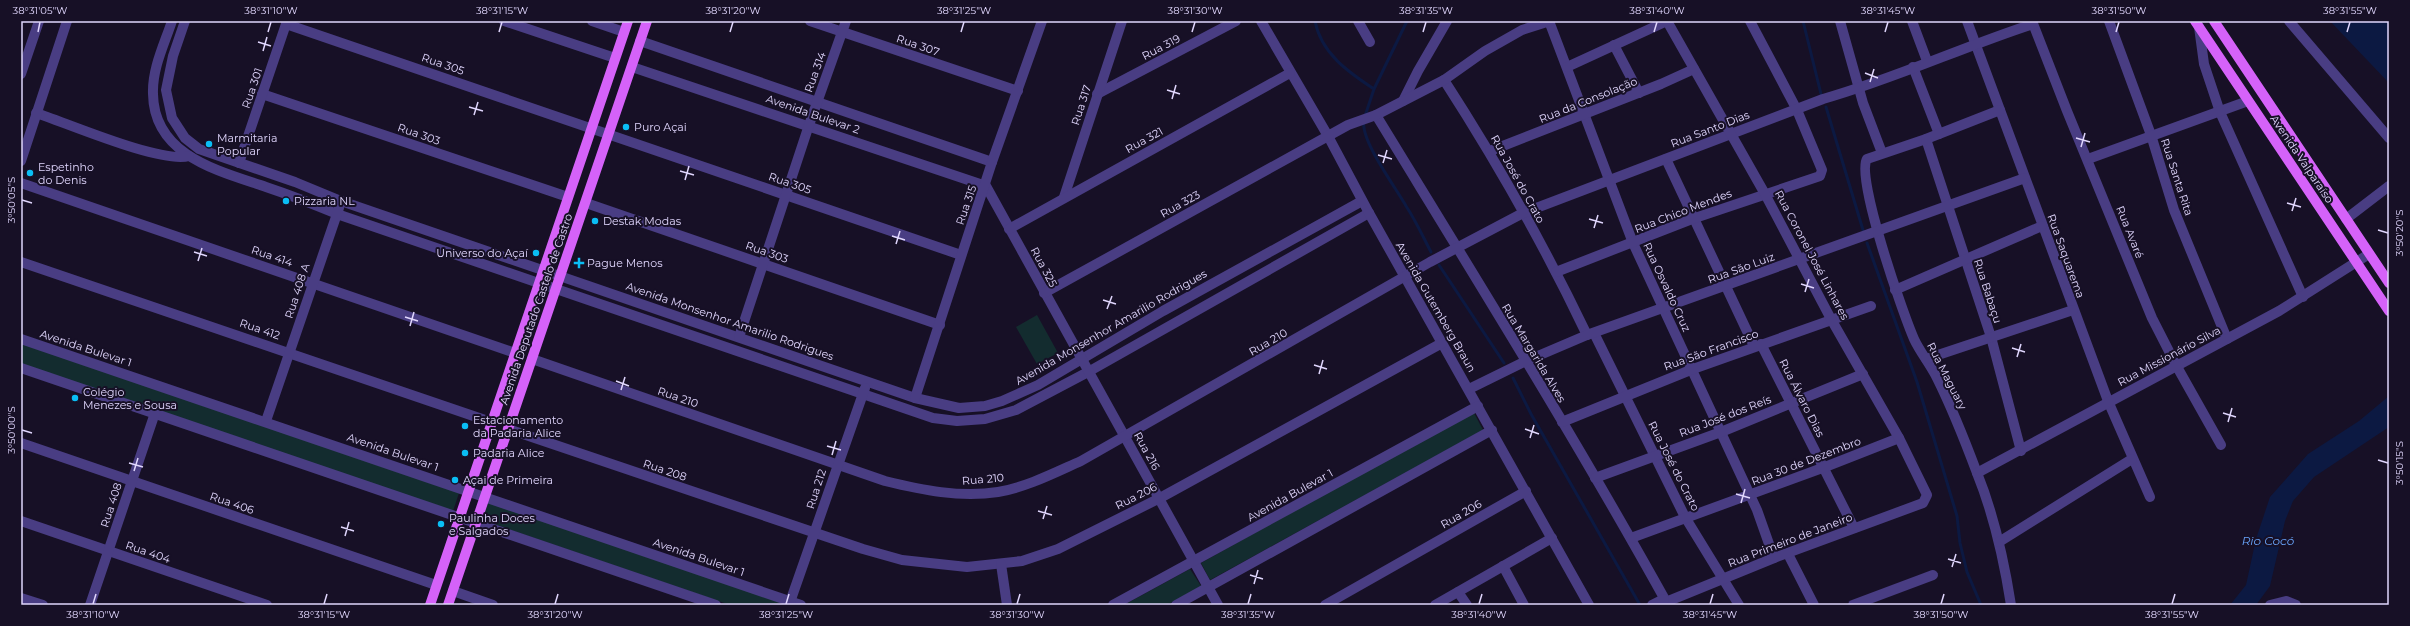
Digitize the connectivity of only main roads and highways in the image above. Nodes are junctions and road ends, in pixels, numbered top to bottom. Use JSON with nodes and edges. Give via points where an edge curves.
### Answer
{"nodes":[{"id":1,"x":628,"y":21,"type":"edge"},
{"id":2,"x":647,"y":21,"type":"edge"},
{"id":3,"x":2214,"y":21,"type":"edge"},
{"id":4,"x":2197,"y":24,"type":"edge"},
{"id":5,"x":2389,"y":283,"type":"edge"},
{"id":6,"x":2389,"y":311,"type":"edge"},
{"id":7,"x":430,"y":605,"type":"edge"},
{"id":8,"x":448,"y":605,"type":"edge"}],
"edges":[{"from":1,"to":7,"type":"main road","name":"Avenida Deputado Castelo de Castro"},
{"from":2,"to":8,"type":"main road","name":"Avenida Deputado Castelo de Castro"},
{"from":3,"to":5,"type":"main road","name":"Avenida Valparaíso"},
{"from":4,"to":6,"type":"main road","name":"Avenida Valparaíso","via":[[2358,261]]}]}
